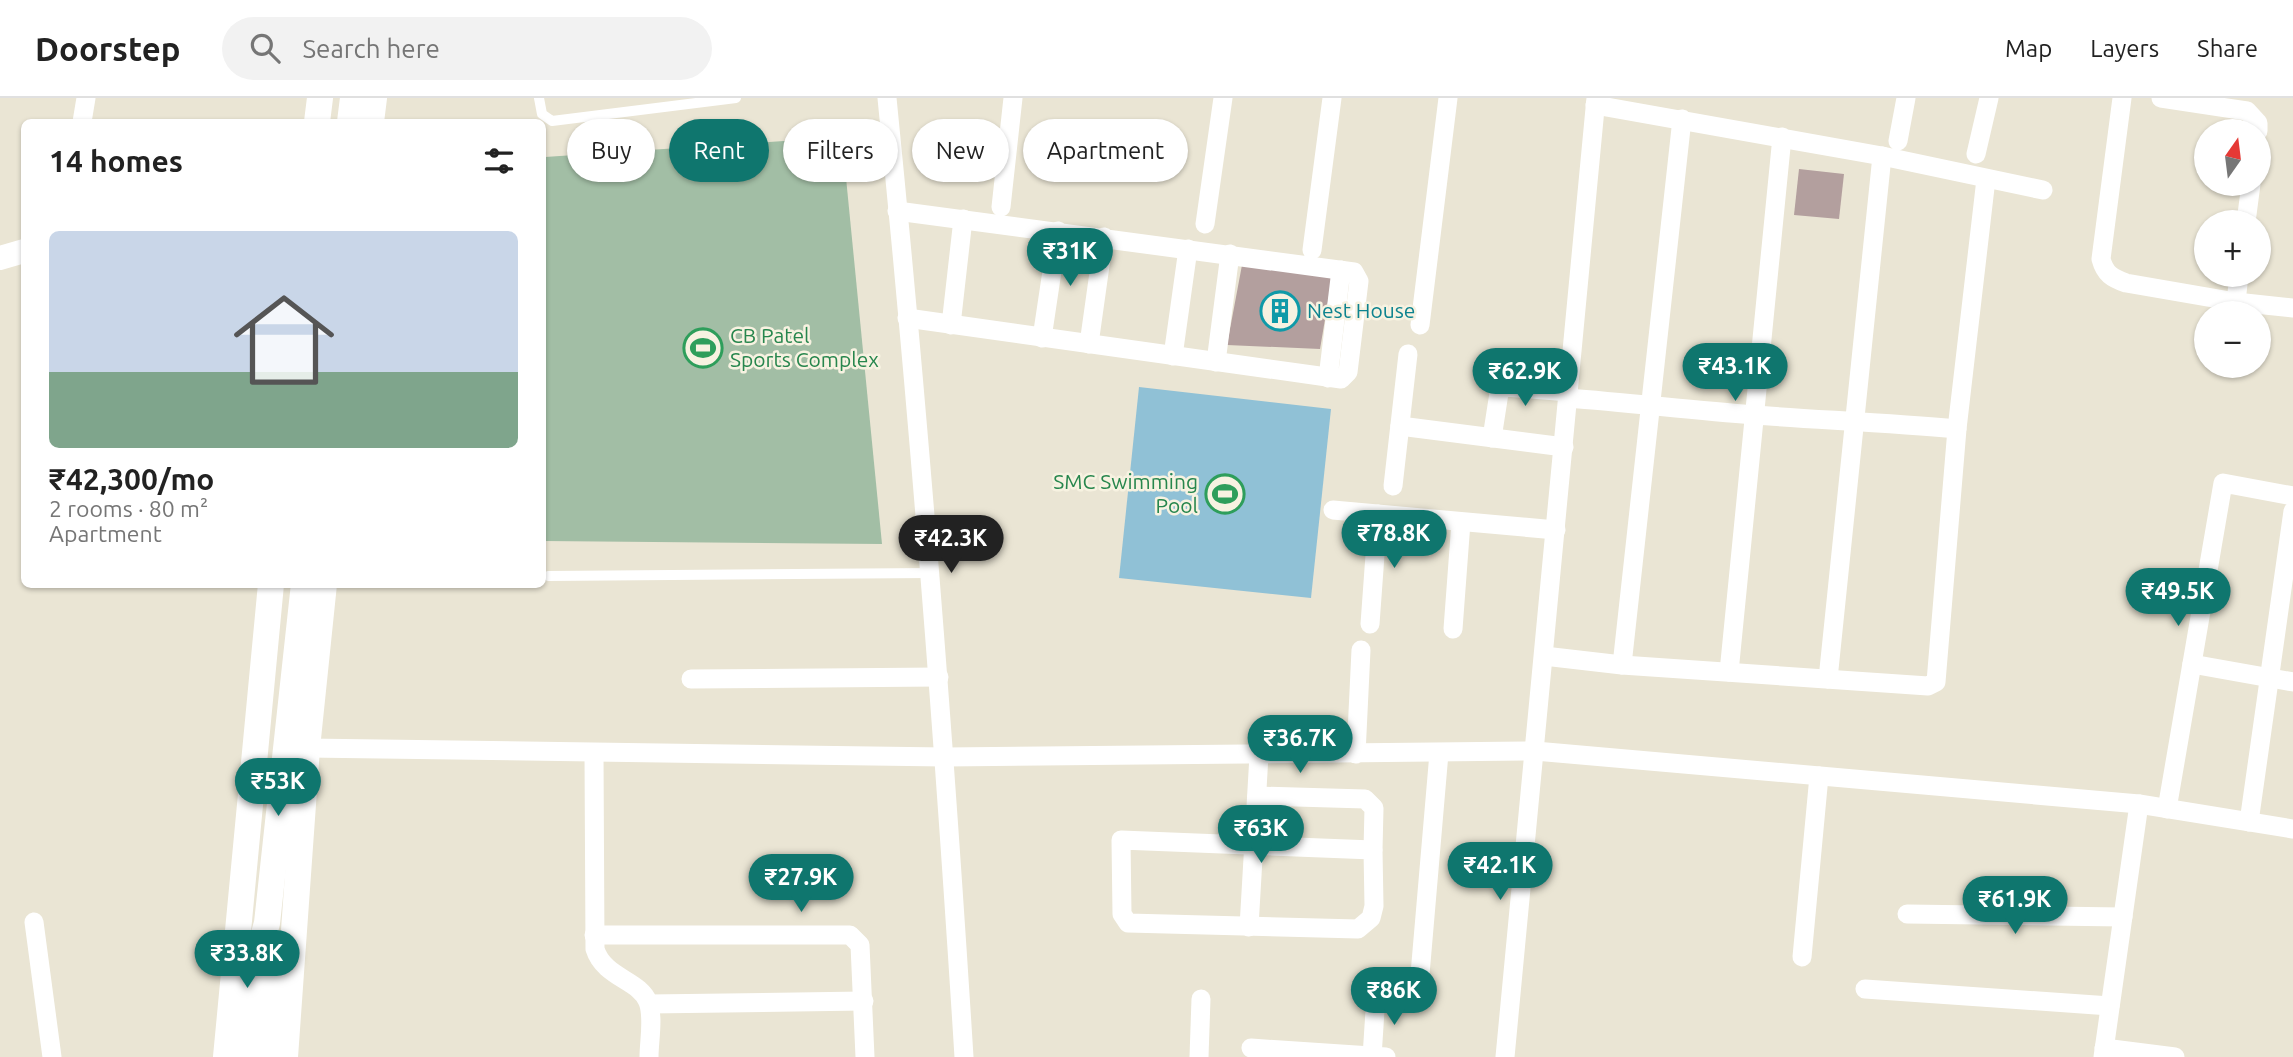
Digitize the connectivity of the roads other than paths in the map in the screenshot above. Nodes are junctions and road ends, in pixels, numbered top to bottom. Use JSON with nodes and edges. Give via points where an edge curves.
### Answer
{"nodes":[{"id":1,"x":86,"y":98,"type":"edge"},
{"id":2,"x":320,"y":98,"type":"edge"},
{"id":3,"x":353,"y":98,"type":"edge"},
{"id":4,"x":374,"y":98,"type":"edge"},
{"id":5,"x":540,"y":98,"type":"edge"},
{"id":6,"x":736,"y":98,"type":"edge"},
{"id":7,"x":887,"y":98,"type":"edge"},
{"id":8,"x":1013,"y":98,"type":"edge"},
{"id":9,"x":1223,"y":98,"type":"edge"},
{"id":10,"x":1332,"y":98,"type":"edge"},
{"id":11,"x":1448,"y":98,"type":"edge"},
{"id":12,"x":1906,"y":98,"type":"edge"},
{"id":13,"x":1989,"y":98,"type":"edge"},
{"id":14,"x":2122,"y":98,"type":"edge"},
{"id":15,"x":2161,"y":98,"type":"edge"},
{"id":16,"x":1595,"y":101,"type":"edge"},
{"id":17,"x":82,"y":119,"type":"edge"},
{"id":18,"x":317,"y":119,"type":"edge"},
{"id":19,"x":350,"y":119,"type":"edge"},
{"id":20,"x":371,"y":119,"type":"edge"},
{"id":21,"x":1682,"y":119,"type":"junction"},
{"id":22,"x":2254,"y":119,"type":"edge"},
{"id":23,"x":1782,"y":137,"type":"junction"},
{"id":24,"x":1898,"y":141,"type":"dead end"},
{"id":25,"x":1976,"y":154,"type":"dead end"},
{"id":26,"x":1882,"y":156,"type":"junction"},
{"id":27,"x":1986,"y":178,"type":"junction"},
{"id":28,"x":2043,"y":190,"type":"dead end"},
{"id":29,"x":1001,"y":206,"type":"dead end"},
{"id":30,"x":897,"y":211,"type":"junction"},
{"id":31,"x":963,"y":219,"type":"junction"},
{"id":32,"x":1205,"y":224,"type":"dead end"},
{"id":33,"x":1058,"y":231,"type":"junction"},
{"id":34,"x":1104,"y":237,"type":"junction"},
{"id":35,"x":1188,"y":249,"type":"junction"},
{"id":36,"x":1312,"y":250,"type":"dead end"},
{"id":37,"x":21,"y":252,"type":"edge"},
{"id":38,"x":1230,"y":254,"type":"junction"},
{"id":39,"x":0,"y":258,"type":"edge"},
{"id":40,"x":2230,"y":301,"type":"edge"},
{"id":41,"x":2271,"y":306,"type":"edge"},
{"id":42,"x":2293,"y":308,"type":"edge"},
{"id":43,"x":907,"y":318,"type":"junction"},
{"id":44,"x":951,"y":325,"type":"junction"},
{"id":45,"x":1420,"y":325,"type":"dead end"},
{"id":46,"x":1042,"y":338,"type":"junction"},
{"id":47,"x":1089,"y":344,"type":"junction"},
{"id":48,"x":1408,"y":354,"type":"dead end"},
{"id":49,"x":1173,"y":356,"type":"junction"},
{"id":50,"x":1216,"y":362,"type":"junction"},
{"id":51,"x":1569,"y":395,"type":"junction"},
{"id":52,"x":1650,"y":404,"type":"junction"},
{"id":53,"x":1754,"y":415,"type":"junction"},
{"id":54,"x":1856,"y":420,"type":"junction"},
{"id":55,"x":1400,"y":426,"type":"junction"},
{"id":56,"x":1957,"y":429,"type":"junction"},
{"id":57,"x":1492,"y":438,"type":"junction"},
{"id":58,"x":1564,"y":447,"type":"junction"},
{"id":59,"x":1393,"y":486,"type":"dead end"},
{"id":60,"x":2293,"y":495,"type":"edge"},
{"id":61,"x":1333,"y":510,"type":"dead end"},
{"id":62,"x":2293,"y":511,"type":"edge"},
{"id":63,"x":1378,"y":514,"type":"junction"},
{"id":64,"x":1461,"y":522,"type":"junction"},
{"id":65,"x":1556,"y":530,"type":"junction"},
{"id":66,"x":931,"y":573,"type":"junction"},
{"id":67,"x":548,"y":576,"type":"dead end"},
{"id":68,"x":271,"y":588,"type":"edge"},
{"id":69,"x":304,"y":588,"type":"edge"},
{"id":70,"x":324,"y":588,"type":"edge"},
{"id":71,"x":1370,"y":624,"type":"dead end"},
{"id":72,"x":1453,"y":629,"type":"dead end"},
{"id":73,"x":1361,"y":650,"type":"dead end"},
{"id":74,"x":1544,"y":656,"type":"junction"},
{"id":75,"x":2192,"y":664,"type":"junction"},
{"id":76,"x":1622,"y":665,"type":"junction"},
{"id":77,"x":1729,"y":672,"type":"junction"},
{"id":78,"x":939,"y":677,"type":"junction"},
{"id":79,"x":2270,"y":678,"type":"junction"},
{"id":80,"x":691,"y":679,"type":"dead end"},
{"id":81,"x":1828,"y":679,"type":"junction"},
{"id":82,"x":2293,"y":682,"type":"edge"},
{"id":83,"x":307,"y":748,"type":"junction"},
{"id":84,"x":1535,"y":751,"type":"junction"},
{"id":85,"x":594,"y":753,"type":"junction"},
{"id":86,"x":1439,"y":753,"type":"junction"},
{"id":87,"x":1356,"y":754,"type":"junction"},
{"id":88,"x":1259,"y":755,"type":"junction"},
{"id":89,"x":945,"y":757,"type":"junction"},
{"id":90,"x":1819,"y":776,"type":"junction"},
{"id":91,"x":1257,"y":796,"type":"junction"},
{"id":92,"x":2139,"y":804,"type":"junction"},
{"id":93,"x":2167,"y":808,"type":"junction"},
{"id":94,"x":2249,"y":822,"type":"junction"},
{"id":95,"x":2293,"y":829,"type":"edge"},
{"id":96,"x":1254,"y":845,"type":"junction"},
{"id":97,"x":1373,"y":850,"type":"junction"},
{"id":98,"x":1907,"y":914,"type":"dead end"},
{"id":99,"x":2123,"y":917,"type":"junction"},
{"id":100,"x":34,"y":922,"type":"dead end"},
{"id":101,"x":267,"y":923,"type":"junction"},
{"id":102,"x":1249,"y":927,"type":"junction"},
{"id":103,"x":594,"y":935,"type":"junction"},
{"id":104,"x":1802,"y":957,"type":"dead end"},
{"id":105,"x":1419,"y":985,"type":"dead end"},
{"id":106,"x":1865,"y":989,"type":"dead end"},
{"id":107,"x":1376,"y":995,"type":"dead end"},
{"id":108,"x":1201,"y":999,"type":"dead end"},
{"id":109,"x":864,"y":1001,"type":"junction"},
{"id":110,"x":649,"y":1004,"type":"junction"},
{"id":111,"x":2110,"y":1006,"type":"junction"},
{"id":112,"x":1251,"y":1048,"type":"dead end"},
{"id":113,"x":2104,"y":1053,"type":"edge"},
{"id":114,"x":52,"y":1057,"type":"edge"},
{"id":115,"x":226,"y":1057,"type":"edge"},
{"id":116,"x":247,"y":1057,"type":"edge"},
{"id":117,"x":266,"y":1057,"type":"edge"},
{"id":118,"x":285,"y":1057,"type":"edge"},
{"id":119,"x":649,"y":1057,"type":"edge"},
{"id":120,"x":865,"y":1057,"type":"edge"},
{"id":121,"x":964,"y":1057,"type":"edge"},
{"id":122,"x":1199,"y":1057,"type":"edge"},
{"id":123,"x":1372,"y":1057,"type":"edge"},
{"id":124,"x":1386,"y":1057,"type":"edge"},
{"id":125,"x":1505,"y":1057,"type":"edge"},
{"id":126,"x":2175,"y":1057,"type":"edge"}],
"edges":[{"from":1,"to":17,"type":"street"},
{"from":2,"to":18,"type":"main road"},
{"from":3,"to":19,"type":"main road"},
{"from":4,"to":20,"type":"main road"},
{"from":5,"to":6,"type":"lane","via":[[542,114],[552,121]]},
{"from":7,"to":30,"type":"street"},
{"from":8,"to":29,"type":"street"},
{"from":9,"to":32,"type":"street"},
{"from":10,"to":36,"type":"street"},
{"from":11,"to":45,"type":"street"},
{"from":12,"to":24,"type":"street"},
{"from":13,"to":25,"type":"street"},
{"from":14,"to":40,"type":"street","via":[[2101,259],[2105,271],[2126,283]]},
{"from":15,"to":22,"type":"street","via":[[2246,111]]},
{"from":16,"to":21,"type":"street"},
{"from":16,"to":51,"type":"street"},
{"from":21,"to":23,"type":"street"},
{"from":21,"to":52,"type":"street"},
{"from":23,"to":26,"type":"street"},
{"from":23,"to":53,"type":"street"},
{"from":26,"to":27,"type":"street"},
{"from":26,"to":54,"type":"street"},
{"from":27,"to":28,"type":"street"},
{"from":27,"to":56,"type":"street"},
{"from":30,"to":31,"type":"street"},
{"from":30,"to":43,"type":"street"},
{"from":31,"to":33,"type":"street"},
{"from":31,"to":44,"type":"street"},
{"from":33,"to":34,"type":"street"},
{"from":33,"to":46,"type":"street"},
{"from":34,"to":35,"type":"street"},
{"from":34,"to":47,"type":"street"},
{"from":35,"to":38,"type":"street"},
{"from":35,"to":49,"type":"street"},
{"from":37,"to":39,"type":"street"},
{"from":38,"to":50,"type":"street"},
{"from":38,"to":50,"type":"street","via":[[1354,272],[1359,281],[1348,372],[1341,379]]},
{"from":41,"to":42,"type":"street"},
{"from":43,"to":44,"type":"street"},
{"from":43,"to":66,"type":"street"},
{"from":44,"to":46,"type":"street"},
{"from":46,"to":47,"type":"street"},
{"from":47,"to":49,"type":"street"},
{"from":48,"to":55,"type":"street"},
{"from":49,"to":50,"type":"street"},
{"from":51,"to":52,"type":"street"},
{"from":51,"to":57,"type":"street","via":[[1505,387],[1499,393]]},
{"from":51,"to":58,"type":"street"},
{"from":52,"to":53,"type":"street"},
{"from":52,"to":76,"type":"street"},
{"from":53,"to":54,"type":"street"},
{"from":53,"to":77,"type":"street"},
{"from":54,"to":56,"type":"street"},
{"from":54,"to":81,"type":"street"},
{"from":55,"to":57,"type":"street"},
{"from":55,"to":59,"type":"street"},
{"from":56,"to":81,"type":"street","via":[[1936,682],[1928,686]]},
{"from":57,"to":58,"type":"street"},
{"from":58,"to":65,"type":"street"},
{"from":60,"to":75,"type":"street","via":[[2223,483]]},
{"from":61,"to":63,"type":"street"},
{"from":62,"to":79,"type":"street"},
{"from":63,"to":64,"type":"street"},
{"from":63,"to":71,"type":"street"},
{"from":64,"to":65,"type":"street"},
{"from":64,"to":72,"type":"street"},
{"from":65,"to":74,"type":"street"},
{"from":66,"to":67,"type":"lane"},
{"from":66,"to":78,"type":"street"},
{"from":68,"to":115,"type":"main road"},
{"from":69,"to":101,"type":"main road"},
{"from":70,"to":83,"type":"main road"},
{"from":73,"to":87,"type":"street"},
{"from":74,"to":76,"type":"street"},
{"from":74,"to":84,"type":"street"},
{"from":75,"to":79,"type":"street"},
{"from":75,"to":93,"type":"street"},
{"from":76,"to":77,"type":"street"},
{"from":77,"to":81,"type":"street"},
{"from":78,"to":80,"type":"street"},
{"from":78,"to":89,"type":"street"},
{"from":79,"to":82,"type":"street"},
{"from":79,"to":94,"type":"street"},
{"from":83,"to":85,"type":"street"},
{"from":83,"to":118,"type":"main road"},
{"from":84,"to":86,"type":"street"},
{"from":84,"to":90,"type":"street"},
{"from":84,"to":125,"type":"street"},
{"from":85,"to":89,"type":"street"},
{"from":85,"to":103,"type":"street"},
{"from":86,"to":87,"type":"street"},
{"from":86,"to":105,"type":"street"},
{"from":87,"to":88,"type":"street"},
{"from":88,"to":89,"type":"street"},
{"from":88,"to":91,"type":"street"},
{"from":89,"to":121,"type":"street"},
{"from":90,"to":92,"type":"street"},
{"from":90,"to":104,"type":"street"},
{"from":91,"to":96,"type":"street"},
{"from":91,"to":97,"type":"street","via":[[1365,799],[1374,808]]},
{"from":92,"to":93,"type":"street"},
{"from":92,"to":99,"type":"street"},
{"from":93,"to":94,"type":"street"},
{"from":94,"to":95,"type":"street"},
{"from":96,"to":97,"type":"street"},
{"from":96,"to":102,"type":"street"},
{"from":96,"to":102,"type":"street","via":[[1121,840],[1122,914],[1128,923]]},
{"from":97,"to":102,"type":"street","via":[[1374,906],[1371,918],[1358,929]]},
{"from":98,"to":99,"type":"street"},
{"from":99,"to":111,"type":"street"},
{"from":100,"to":114,"type":"street"},
{"from":101,"to":116,"type":"main road","via":[[255,966]]},
{"from":101,"to":117,"type":"main road","via":[[272,964]]},
{"from":103,"to":109,"type":"street","via":[[850,935],[860,945]]},
{"from":103,"to":110,"type":"street","via":[[598,959]]},
{"from":106,"to":111,"type":"street"},
{"from":107,"to":123,"type":"street"},
{"from":108,"to":122,"type":"street"},
{"from":109,"to":110,"type":"street"},
{"from":109,"to":120,"type":"street"},
{"from":110,"to":119,"type":"street"},
{"from":111,"to":113,"type":"street"},
{"from":112,"to":123,"type":"street"},
{"from":113,"to":126,"type":"street"},
{"from":123,"to":124,"type":"street"}]}
